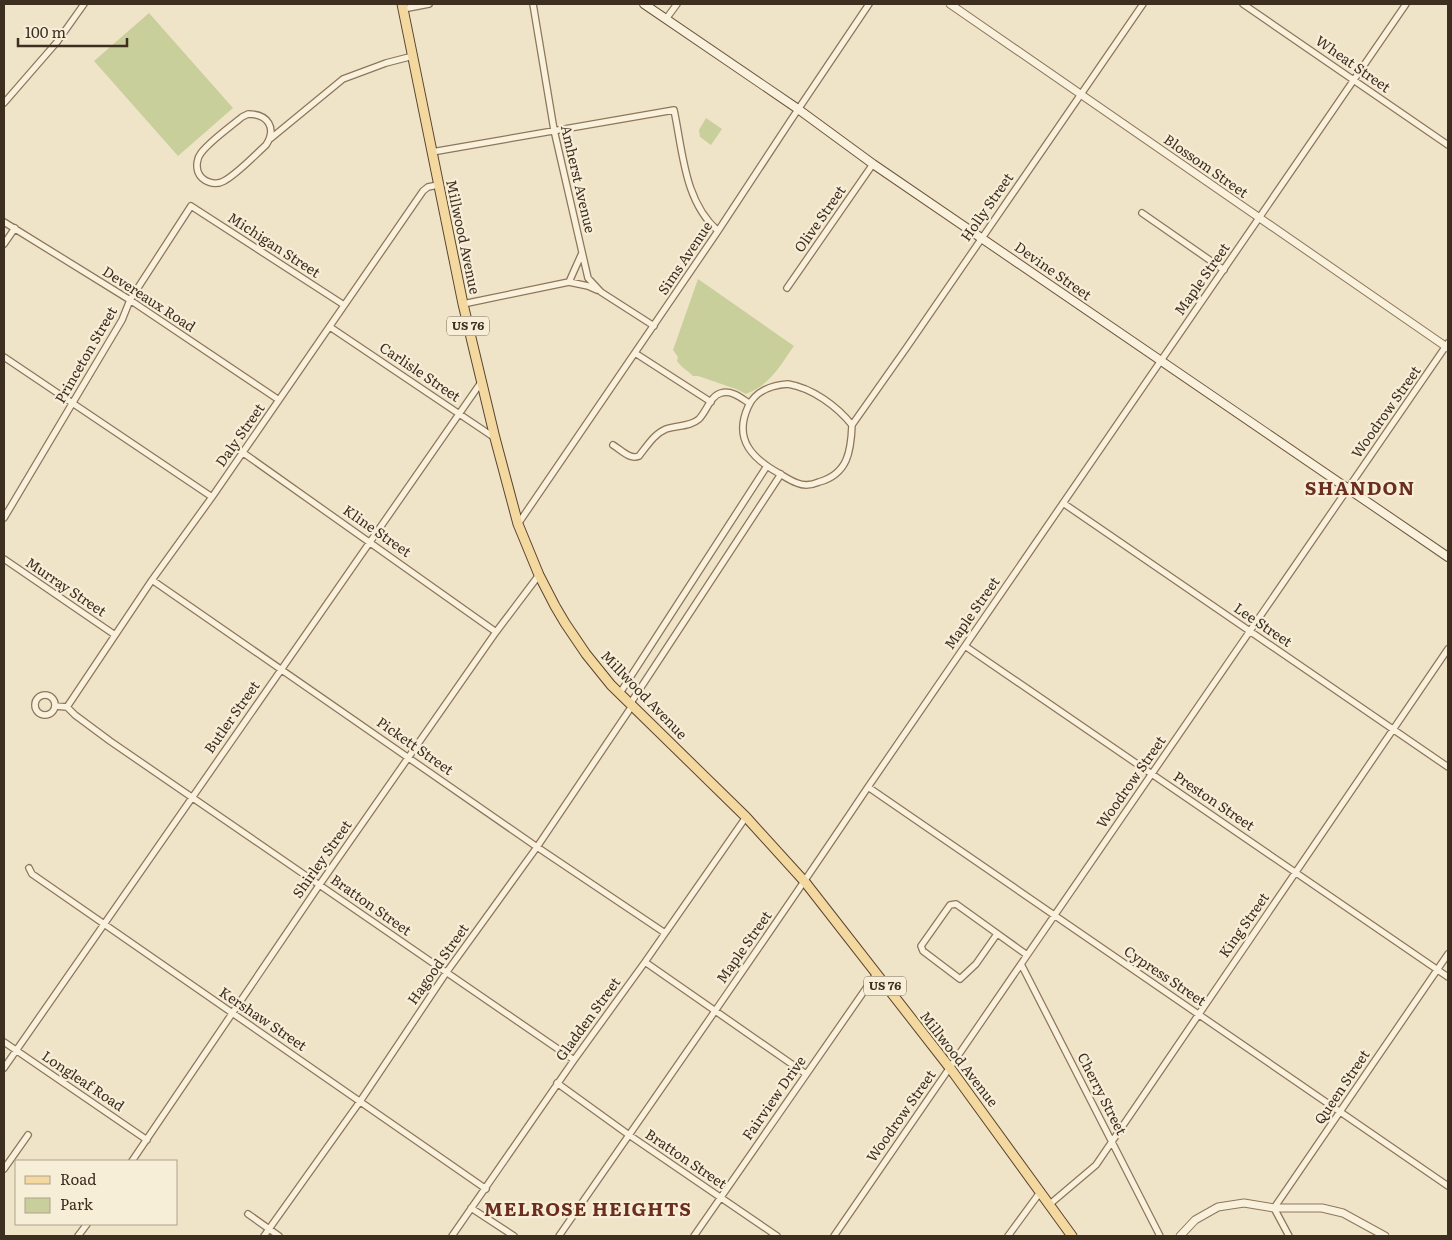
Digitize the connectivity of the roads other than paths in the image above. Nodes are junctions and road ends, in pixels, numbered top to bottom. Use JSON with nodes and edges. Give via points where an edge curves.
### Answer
{"nodes":[{"id":1,"x":84,"y":4,"type":"edge"},
{"id":2,"x":429,"y":4,"type":"edge"},
{"id":3,"x":533,"y":4,"type":"edge"},
{"id":4,"x":644,"y":4,"type":"edge"},
{"id":5,"x":676,"y":4,"type":"edge"},
{"id":6,"x":869,"y":4,"type":"edge"},
{"id":7,"x":950,"y":4,"type":"edge"},
{"id":8,"x":1143,"y":4,"type":"edge"},
{"id":9,"x":1243,"y":4,"type":"edge"},
{"id":10,"x":1406,"y":4,"type":"edge"},
{"id":11,"x":403,"y":6,"type":"edge"},
{"id":12,"x":666,"y":19,"type":"junction"},
{"id":13,"x":413,"y":56,"type":"junction"},
{"id":14,"x":1354,"y":80,"type":"junction"},
{"id":15,"x":1081,"y":94,"type":"junction"},
{"id":16,"x":4,"y":104,"type":"edge"},
{"id":17,"x":798,"y":109,"type":"junction"},
{"id":18,"x":554,"y":130,"type":"junction"},
{"id":19,"x":270,"y":139,"type":"junction"},
{"id":20,"x":1448,"y":145,"type":"edge"},
{"id":21,"x":432,"y":152,"type":"junction"},
{"id":22,"x":873,"y":164,"type":"junction"},
{"id":23,"x":438,"y":185,"type":"junction"},
{"id":24,"x":191,"y":206,"type":"joint"},
{"id":25,"x":1142,"y":212,"type":"dead end"},
{"id":26,"x":1260,"y":218,"type":"junction"},
{"id":27,"x":4,"y":222,"type":"edge"},
{"id":28,"x":15,"y":228,"type":"junction"},
{"id":29,"x":718,"y":231,"type":"junction"},
{"id":30,"x":982,"y":237,"type":"junction"},
{"id":31,"x":4,"y":244,"type":"edge"},
{"id":32,"x":582,"y":253,"type":"junction"},
{"id":33,"x":1224,"y":270,"type":"junction"},
{"id":34,"x":569,"y":282,"type":"junction"},
{"id":35,"x":787,"y":288,"type":"dead end"},
{"id":36,"x":601,"y":292,"type":"junction"},
{"id":37,"x":130,"y":300,"type":"junction"},
{"id":38,"x":463,"y":304,"type":"junction"},
{"id":39,"x":344,"y":305,"type":"junction"},
{"id":40,"x":654,"y":326,"type":"junction"},
{"id":41,"x":330,"y":327,"type":"junction"},
{"id":42,"x":1447,"y":346,"type":"edge"},
{"id":43,"x":635,"y":353,"type":"junction"},
{"id":44,"x":4,"y":357,"type":"edge"},
{"id":45,"x":1161,"y":361,"type":"junction"},
{"id":46,"x":482,"y":381,"type":"junction"},
{"id":47,"x":279,"y":400,"type":"junction"},
{"id":48,"x":711,"y":402,"type":"junction"},
{"id":49,"x":73,"y":403,"type":"junction"},
{"id":50,"x":749,"y":403,"type":"junction"},
{"id":51,"x":459,"y":413,"type":"junction"},
{"id":52,"x":852,"y":425,"type":"junction"},
{"id":53,"x":495,"y":438,"type":"junction"},
{"id":54,"x":613,"y":444,"type":"dead end"},
{"id":55,"x":242,"y":452,"type":"junction"},
{"id":56,"x":767,"y":466,"type":"junction"},
{"id":57,"x":780,"y":474,"type":"junction"},
{"id":58,"x":1348,"y":488,"type":"junction"},
{"id":59,"x":212,"y":497,"type":"junction"},
{"id":60,"x":1063,"y":503,"type":"junction"},
{"id":61,"x":4,"y":518,"type":"edge"},
{"id":62,"x":518,"y":524,"type":"junction"},
{"id":63,"x":369,"y":541,"type":"junction"},
{"id":64,"x":1448,"y":557,"type":"edge"},
{"id":65,"x":4,"y":559,"type":"edge"},
{"id":66,"x":539,"y":575,"type":"junction"},
{"id":67,"x":152,"y":580,"type":"junction"},
{"id":68,"x":1250,"y":631,"type":"junction"},
{"id":69,"x":496,"y":632,"type":"junction"},
{"id":70,"x":115,"y":635,"type":"junction"},
{"id":71,"x":965,"y":646,"type":"junction"},
{"id":72,"x":1448,"y":649,"type":"edge"},
{"id":73,"x":280,"y":669,"type":"junction"},
{"id":74,"x":620,"y":693,"type":"junction"},
{"id":75,"x":631,"y":705,"type":"junction"},
{"id":76,"x":55,"y":706,"type":"dead end"},
{"id":77,"x":67,"y":707,"type":"junction"},
{"id":78,"x":1393,"y":730,"type":"junction"},
{"id":79,"x":408,"y":756,"type":"junction"},
{"id":80,"x":1448,"y":768,"type":"edge"},
{"id":81,"x":1152,"y":774,"type":"junction"},
{"id":82,"x":868,"y":787,"type":"junction"},
{"id":83,"x":192,"y":796,"type":"junction"},
{"id":84,"x":746,"y":817,"type":"junction"},
{"id":85,"x":536,"y":847,"type":"junction"},
{"id":86,"x":29,"y":868,"type":"dead end"},
{"id":87,"x":1295,"y":872,"type":"junction"},
{"id":88,"x":805,"y":882,"type":"junction"},
{"id":89,"x":320,"y":884,"type":"junction"},
{"id":90,"x":1054,"y":916,"type":"junction"},
{"id":91,"x":104,"y":924,"type":"junction"},
{"id":92,"x":665,"y":933,"type":"junction"},
{"id":93,"x":998,"y":934,"type":"junction"},
{"id":94,"x":1448,"y":954,"type":"edge"},
{"id":95,"x":1027,"y":955,"type":"junction"},
{"id":96,"x":645,"y":962,"type":"junction"},
{"id":97,"x":1021,"y":964,"type":"junction"},
{"id":98,"x":1438,"y":970,"type":"junction"},
{"id":99,"x":446,"y":973,"type":"junction"},
{"id":100,"x":876,"y":974,"type":"junction"},
{"id":101,"x":1448,"y":977,"type":"edge"},
{"id":102,"x":714,"y":1011,"type":"junction"},
{"id":103,"x":233,"y":1014,"type":"junction"},
{"id":104,"x":1198,"y":1014,"type":"junction"},
{"id":105,"x":4,"y":1042,"type":"edge"},
{"id":106,"x":16,"y":1050,"type":"junction"},
{"id":107,"x":574,"y":1060,"type":"junction"},
{"id":108,"x":4,"y":1068,"type":"edge"},
{"id":109,"x":950,"y":1068,"type":"junction"},
{"id":110,"x":806,"y":1074,"type":"junction"},
{"id":111,"x":557,"y":1084,"type":"junction"},
{"id":112,"x":361,"y":1100,"type":"junction"},
{"id":113,"x":1340,"y":1112,"type":"junction"},
{"id":114,"x":28,"y":1135,"type":"dead end"},
{"id":115,"x":629,"y":1135,"type":"junction"},
{"id":116,"x":147,"y":1140,"type":"junction"},
{"id":117,"x":1112,"y":1142,"type":"junction"},
{"id":118,"x":133,"y":1160,"type":"edge"},
{"id":119,"x":4,"y":1169,"type":"edge"},
{"id":120,"x":1448,"y":1186,"type":"edge"},
{"id":121,"x":486,"y":1188,"type":"junction"},
{"id":122,"x":1041,"y":1191,"type":"junction"},
{"id":123,"x":721,"y":1198,"type":"junction"},
{"id":124,"x":1050,"y":1204,"type":"junction"},
{"id":125,"x":471,"y":1208,"type":"junction"},
{"id":126,"x":1274,"y":1208,"type":"junction"},
{"id":127,"x":248,"y":1214,"type":"dead end"},
{"id":128,"x":86,"y":1225,"type":"edge"},
{"id":129,"x":269,"y":1229,"type":"junction"},
{"id":130,"x":78,"y":1236,"type":"edge"},
{"id":131,"x":264,"y":1236,"type":"edge"},
{"id":132,"x":279,"y":1236,"type":"edge"},
{"id":133,"x":452,"y":1236,"type":"edge"},
{"id":134,"x":514,"y":1236,"type":"edge"},
{"id":135,"x":559,"y":1236,"type":"edge"},
{"id":136,"x":694,"y":1236,"type":"edge"},
{"id":137,"x":777,"y":1236,"type":"edge"},
{"id":138,"x":834,"y":1236,"type":"edge"},
{"id":139,"x":1008,"y":1236,"type":"edge"},
{"id":140,"x":1072,"y":1236,"type":"edge"},
{"id":141,"x":1160,"y":1236,"type":"edge"},
{"id":142,"x":1180,"y":1236,"type":"edge"},
{"id":143,"x":1289,"y":1236,"type":"edge"},
{"id":144,"x":1385,"y":1236,"type":"edge"}],
"edges":[{"from":1,"to":16,"type":"street","via":[[57,42]]},
{"from":2,"to":11,"type":"street"},
{"from":3,"to":18,"type":"street","name":"Amherst Avenue"},
{"from":4,"to":12,"type":"main road","name":"Devine Street"},
{"from":5,"to":12,"type":"street"},
{"from":6,"to":17,"type":"street","name":"Sims Avenue"},
{"from":7,"to":15,"type":"street","name":"Blossom Street"},
{"from":8,"to":15,"type":"street","name":"Holly Street"},
{"from":9,"to":14,"type":"street","name":"Wheat Street"},
{"from":10,"to":14,"type":"street","name":"Maple Street"},
{"from":11,"to":13,"type":"main road","name":"Millwood Avenue","number":"US 76"},
{"from":12,"to":17,"type":"main road","name":"Devine Street"},
{"from":13,"to":19,"type":"street","via":[[343,80]]},
{"from":13,"to":21,"type":"main road","name":"Millwood Avenue","number":"US 76"},
{"from":14,"to":20,"type":"street","name":"Wheat Street"},
{"from":14,"to":26,"type":"street","name":"Maple Street"},
{"from":15,"to":26,"type":"street","name":"Blossom Street"},
{"from":15,"to":30,"type":"street","name":"Holly Street"},
{"from":17,"to":22,"type":"main road","name":"Devine Street"},
{"from":17,"to":29,"type":"street","name":"Sims Avenue"},
{"from":18,"to":21,"type":"street"},
{"from":18,"to":29,"type":"street","via":[[674,110],[686,175],[698,207]]},
{"from":18,"to":32,"type":"street","name":"Amherst Avenue"},
{"from":19,"to":19,"type":"street","via":[[271,126],[267,120],[254,114],[242,117],[201,153],[198,171],[207,182],[225,181]]},
{"from":21,"to":23,"type":"main road","name":"Millwood Avenue","number":"US 76"},
{"from":22,"to":30,"type":"main road","name":"Devine Street"},
{"from":22,"to":35,"type":"street","name":"Olive Street"},
{"from":23,"to":38,"type":"main road","name":"Millwood Avenue","number":"US 76"},
{"from":23,"to":39,"type":"street","name":"Daly Street","via":[[423,191]]},
{"from":24,"to":37,"type":"street","name":"Princeton Street"},
{"from":24,"to":39,"type":"street","name":"Michigan Street"},
{"from":25,"to":33,"type":"street"},
{"from":26,"to":33,"type":"street","name":"Maple Street"},
{"from":26,"to":42,"type":"street","name":"Blossom Street"},
{"from":27,"to":28,"type":"street","name":"Devereaux Road"},
{"from":28,"to":31,"type":"street"},
{"from":28,"to":37,"type":"street","name":"Devereaux Road"},
{"from":29,"to":40,"type":"street","name":"Sims Avenue"},
{"from":30,"to":45,"type":"main road","name":"Devine Street"},
{"from":30,"to":52,"type":"street","name":"Holly Street"},
{"from":32,"to":34,"type":"street"},
{"from":32,"to":36,"type":"street","name":"Amherst Avenue","via":[[588,278]]},
{"from":33,"to":45,"type":"street","name":"Maple Street"},
{"from":34,"to":36,"type":"street"},
{"from":34,"to":38,"type":"street"},
{"from":36,"to":40,"type":"street","name":"Amherst Avenue"},
{"from":37,"to":47,"type":"street","name":"Devereaux Road"},
{"from":37,"to":49,"type":"street","name":"Princeton Street","via":[[122,320]]},
{"from":38,"to":46,"type":"main road","name":"Millwood Avenue","number":"US 76"},
{"from":39,"to":41,"type":"street","name":"Daly Street"},
{"from":40,"to":43,"type":"street","name":"Sims Avenue"},
{"from":41,"to":47,"type":"street","name":"Daly Street"},
{"from":41,"to":51,"type":"street","name":"Carlisle Street"},
{"from":42,"to":58,"type":"street","name":"Woodrow Street"},
{"from":43,"to":48,"type":"street"},
{"from":43,"to":62,"type":"street","name":"Sims Avenue"},
{"from":44,"to":49,"type":"street"},
{"from":45,"to":58,"type":"main road","name":"Devine Street"},
{"from":45,"to":60,"type":"street","name":"Maple Street"},
{"from":46,"to":51,"type":"street","name":"Butler Street"},
{"from":46,"to":53,"type":"main road","name":"Millwood Avenue","number":"US 76"},
{"from":47,"to":55,"type":"street","name":"Daly Street"},
{"from":48,"to":50,"type":"street","via":[[719,393],[730,392]]},
{"from":48,"to":54,"type":"street","via":[[699,419],[666,429],[652,438],[636,458]]},
{"from":49,"to":59,"type":"street"},
{"from":49,"to":61,"type":"street","name":"Princeton Street"},
{"from":50,"to":52,"type":"street","via":[[759,393],[776,385],[800,386],[842,412]]},
{"from":50,"to":56,"type":"street","via":[[742,428],[744,437],[754,457]]},
{"from":51,"to":53,"type":"street","name":"Carlisle Street"},
{"from":51,"to":63,"type":"street","name":"Butler Street"},
{"from":52,"to":57,"type":"street","via":[[850,449],[839,472],[810,485],[796,483]]},
{"from":53,"to":62,"type":"main road","name":"Millwood Avenue","number":"US 76"},
{"from":55,"to":59,"type":"street","name":"Daly Street"},
{"from":55,"to":63,"type":"street","name":"Kline Street"},
{"from":56,"to":57,"type":"street"},
{"from":56,"to":74,"type":"street"},
{"from":57,"to":75,"type":"street","name":"Hagood Street"},
{"from":58,"to":64,"type":"main road","name":"Devine Street"},
{"from":58,"to":68,"type":"street","name":"Woodrow Street"},
{"from":59,"to":67,"type":"street","name":"Daly Street"},
{"from":60,"to":68,"type":"street","name":"Lee Street"},
{"from":60,"to":71,"type":"street","name":"Maple Street"},
{"from":62,"to":66,"type":"main road","name":"Millwood Avenue","number":"US 76"},
{"from":63,"to":69,"type":"street","name":"Kline Street"},
{"from":63,"to":73,"type":"street","name":"Butler Street"},
{"from":65,"to":70,"type":"street","name":"Murray Street"},
{"from":66,"to":69,"type":"street","name":"Shirley Street"},
{"from":66,"to":74,"type":"main road","name":"Millwood Avenue","number":"US 76","via":[[565,624],[599,671]]},
{"from":67,"to":70,"type":"street","name":"Daly Street"},
{"from":67,"to":73,"type":"street","name":"Pickett Street"},
{"from":68,"to":78,"type":"street","name":"Lee Street"},
{"from":68,"to":81,"type":"street","name":"Woodrow Street"},
{"from":69,"to":79,"type":"street","name":"Shirley Street"},
{"from":70,"to":77,"type":"street","name":"Daly Street"},
{"from":71,"to":81,"type":"street","name":"Preston Street"},
{"from":71,"to":82,"type":"street","name":"Maple Street"},
{"from":72,"to":78,"type":"street","name":"King Street"},
{"from":73,"to":79,"type":"street","name":"Pickett Street"},
{"from":73,"to":83,"type":"street","name":"Butler Street"},
{"from":74,"to":75,"type":"main road","name":"Millwood Avenue","number":"US 76"},
{"from":75,"to":84,"type":"main road","name":"Millwood Avenue","number":"US 76"},
{"from":75,"to":85,"type":"street","name":"Hagood Street"},
{"from":76,"to":77,"type":"street"},
{"from":77,"to":83,"type":"street","name":"Bratton Street","via":[[110,741]]},
{"from":78,"to":80,"type":"street","name":"Lee Street"},
{"from":78,"to":87,"type":"street","name":"King Street"},
{"from":79,"to":85,"type":"street","name":"Pickett Street"},
{"from":79,"to":89,"type":"street","name":"Shirley Street"},
{"from":81,"to":87,"type":"street","name":"Preston Street"},
{"from":81,"to":90,"type":"street","name":"Woodrow Street"},
{"from":82,"to":88,"type":"street","name":"Maple Street"},
{"from":82,"to":90,"type":"street","name":"Cypress Street"},
{"from":83,"to":89,"type":"street","name":"Bratton Street"},
{"from":83,"to":91,"type":"street","name":"Butler Street"},
{"from":84,"to":88,"type":"main road","name":"Millwood Avenue","number":"US 76"},
{"from":84,"to":92,"type":"street","name":"Gladden Street"},
{"from":85,"to":92,"type":"street","name":"Pickett Street"},
{"from":85,"to":99,"type":"street","name":"Hagood Street"},
{"from":86,"to":91,"type":"street","name":"Kershaw Street","via":[[32,874]]},
{"from":87,"to":98,"type":"street","name":"Preston Street"},
{"from":87,"to":104,"type":"street","name":"King Street"},
{"from":88,"to":100,"type":"main road","name":"Millwood Avenue","number":"US 76"},
{"from":88,"to":102,"type":"street","name":"Maple Street"},
{"from":89,"to":99,"type":"street","name":"Bratton Street"},
{"from":89,"to":103,"type":"street","name":"Shirley Street"},
{"from":90,"to":95,"type":"street","name":"Woodrow Street"},
{"from":90,"to":104,"type":"street","name":"Cypress Street"},
{"from":91,"to":103,"type":"street","name":"Kershaw Street"},
{"from":91,"to":106,"type":"street","name":"Butler Street"},
{"from":92,"to":96,"type":"street","name":"Gladden Street"},
{"from":93,"to":93,"type":"street","via":[[956,904],[950,904],[921,946],[923,951],[960,979],[976,964]]},
{"from":93,"to":95,"type":"street"},
{"from":94,"to":98,"type":"street","name":"Queen Street"},
{"from":95,"to":97,"type":"street","name":"Woodrow Street"},
{"from":96,"to":102,"type":"street"},
{"from":96,"to":107,"type":"street","name":"Gladden Street"},
{"from":97,"to":109,"type":"street","name":"Woodrow Street"},
{"from":97,"to":117,"type":"street","name":"Cherry Street"},
{"from":98,"to":101,"type":"street","name":"Preston Street"},
{"from":98,"to":113,"type":"street","name":"Queen Street"},
{"from":99,"to":107,"type":"street","name":"Bratton Street"},
{"from":99,"to":112,"type":"street","name":"Hagood Street"},
{"from":100,"to":109,"type":"main road","name":"Millwood Avenue","number":"US 76"},
{"from":100,"to":110,"type":"street","name":"Fairview Drive"},
{"from":102,"to":110,"type":"street"},
{"from":102,"to":115,"type":"street","name":"Maple Street"},
{"from":103,"to":112,"type":"street","name":"Kershaw Street"},
{"from":103,"to":116,"type":"street","name":"Shirley Street"},
{"from":104,"to":113,"type":"street","name":"Cypress Street"},
{"from":104,"to":117,"type":"street","name":"King Street"},
{"from":105,"to":106,"type":"street","name":"Longleaf Road"},
{"from":106,"to":108,"type":"street","name":"Butler Street"},
{"from":106,"to":116,"type":"street","name":"Longleaf Road"},
{"from":107,"to":111,"type":"street","name":"Gladden Street"},
{"from":109,"to":122,"type":"main road","name":"Millwood Avenue","number":"US 76"},
{"from":109,"to":138,"type":"street","name":"Woodrow Street"},
{"from":110,"to":123,"type":"street","name":"Fairview Drive"},
{"from":111,"to":115,"type":"street","name":"Bratton Street"},
{"from":111,"to":121,"type":"street","name":"Gladden Street"},
{"from":112,"to":121,"type":"street","name":"Kershaw Street"},
{"from":112,"to":129,"type":"street","name":"Hagood Street"},
{"from":113,"to":120,"type":"street","name":"Cypress Street"},
{"from":113,"to":126,"type":"street","name":"Queen Street"},
{"from":114,"to":119,"type":"street"},
{"from":115,"to":123,"type":"street","name":"Bratton Street"},
{"from":115,"to":135,"type":"street","name":"Maple Street"},
{"from":116,"to":118,"type":"street","name":"Shirley Street"},
{"from":117,"to":124,"type":"street","name":"King Street","via":[[1096,1165]]},
{"from":117,"to":141,"type":"street","name":"Cherry Street"},
{"from":121,"to":125,"type":"street","name":"Gladden Street"},
{"from":122,"to":124,"type":"main road","name":"Millwood Avenue","number":"US 76"},
{"from":122,"to":139,"type":"street"},
{"from":123,"to":136,"type":"street","name":"Fairview Drive"},
{"from":123,"to":137,"type":"street","name":"Bratton Street"},
{"from":124,"to":140,"type":"main road","name":"Millwood Avenue","number":"US 76"},
{"from":125,"to":133,"type":"street","name":"Gladden Street"},
{"from":125,"to":134,"type":"street"},
{"from":126,"to":142,"type":"street","via":[[1244,1203],[1218,1207],[1195,1220]]},
{"from":126,"to":143,"type":"street"},
{"from":126,"to":144,"type":"street","via":[[1322,1208],[1343,1213]]},
{"from":127,"to":129,"type":"street"},
{"from":128,"to":130,"type":"street"},
{"from":129,"to":131,"type":"street","name":"Hagood Street"},
{"from":129,"to":132,"type":"street"}]}
